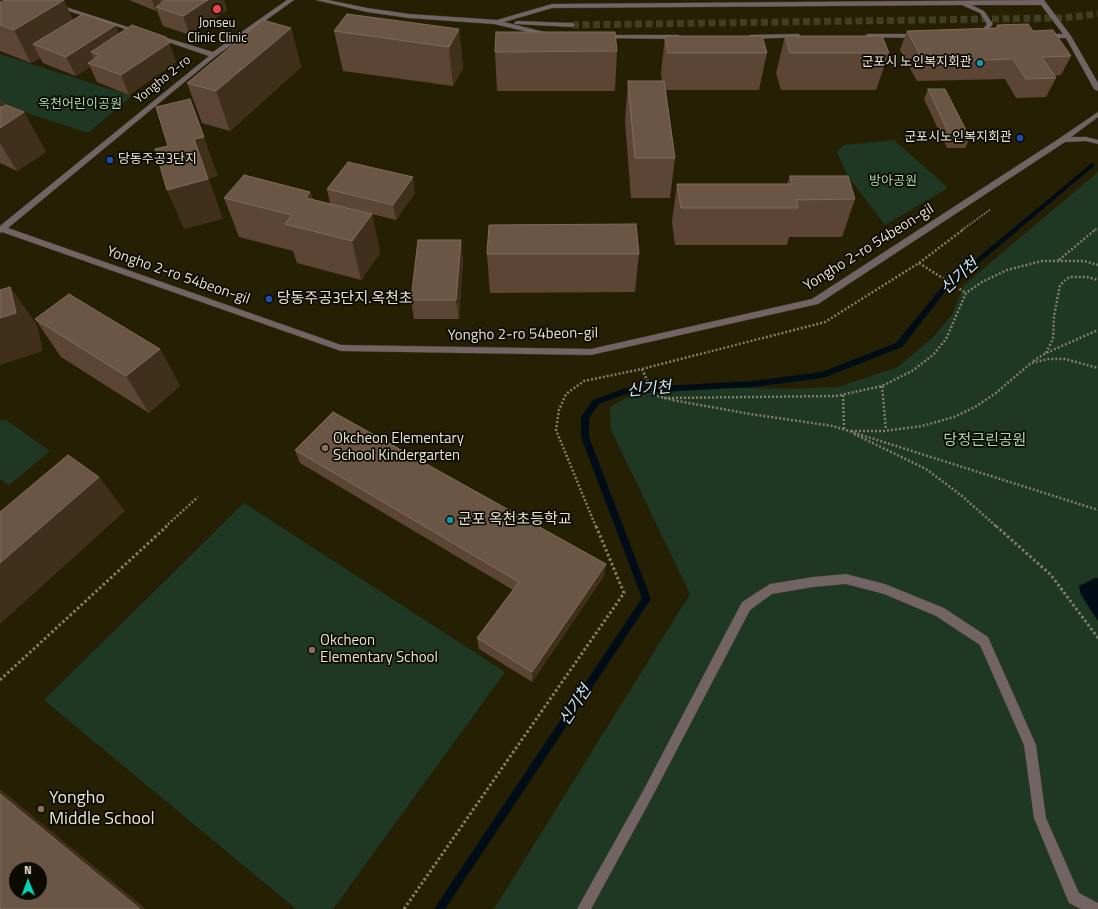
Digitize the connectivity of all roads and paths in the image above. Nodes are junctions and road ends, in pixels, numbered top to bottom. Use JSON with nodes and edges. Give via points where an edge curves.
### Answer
{"nodes":[{"id":1,"x":36,"y":0,"type":"edge"},
{"id":2,"x":291,"y":0,"type":"edge"},
{"id":3,"x":319,"y":0,"type":"edge"},
{"id":4,"x":1042,"y":1,"type":"edge"},
{"id":5,"x":661,"y":2,"type":"edge"},
{"id":6,"x":844,"y":2,"type":"edge"},
{"id":7,"x":592,"y":3,"type":"edge"},
{"id":8,"x":959,"y":3,"type":"junction"},
{"id":9,"x":496,"y":22,"type":"junction"},
{"id":10,"x":572,"y":25,"type":"tunnel mouth"},
{"id":11,"x":740,"y":36,"type":"edge"},
{"id":12,"x":804,"y":36,"type":"edge"},
{"id":13,"x":859,"y":36,"type":"edge"},
{"id":14,"x":923,"y":36,"type":"edge"},
{"id":15,"x":963,"y":36,"type":"edge"},
{"id":16,"x":971,"y":36,"type":"junction"},
{"id":17,"x":993,"y":36,"type":"edge"},
{"id":18,"x":1038,"y":36,"type":"edge"},
{"id":19,"x":1068,"y":36,"type":"junction"},
{"id":20,"x":557,"y":37,"type":"edge"},
{"id":21,"x":597,"y":37,"type":"edge"},
{"id":22,"x":684,"y":37,"type":"edge"},
{"id":23,"x":214,"y":54,"type":"junction"},
{"id":24,"x":1098,"y":89,"type":"edge"},
{"id":25,"x":1098,"y":114,"type":"edge"},
{"id":26,"x":1063,"y":140,"type":"junction"},
{"id":27,"x":1098,"y":142,"type":"edge"},
{"id":28,"x":994,"y":207,"type":"dead end"},
{"id":29,"x":1098,"y":228,"type":"edge"},
{"id":30,"x":1,"y":230,"type":"edge"},
{"id":31,"x":1059,"y":260,"type":"junction"},
{"id":32,"x":919,"y":263,"type":"junction"},
{"id":33,"x":1098,"y":265,"type":"edge"},
{"id":34,"x":1098,"y":280,"type":"edge"},
{"id":35,"x":966,"y":293,"type":"junction"},
{"id":36,"x":1098,"y":330,"type":"edge"},
{"id":37,"x":1046,"y":353,"type":"junction"},
{"id":38,"x":1031,"y":363,"type":"junction"},
{"id":39,"x":1098,"y":368,"type":"edge"},
{"id":40,"x":642,"y":369,"type":"junction"},
{"id":41,"x":882,"y":386,"type":"junction"},
{"id":42,"x":843,"y":395,"type":"junction"},
{"id":43,"x":664,"y":398,"type":"junction"},
{"id":44,"x":844,"y":430,"type":"junction"},
{"id":45,"x":886,"y":430,"type":"junction"},
{"id":46,"x":848,"y":431,"type":"junction"},
{"id":47,"x":198,"y":497,"type":"dead end"},
{"id":48,"x":1098,"y":510,"type":"edge"},
{"id":49,"x":1098,"y":638,"type":"edge"},
{"id":50,"x":0,"y":680,"type":"edge"},
{"id":51,"x":404,"y":909,"type":"edge"},
{"id":52,"x":584,"y":909,"type":"edge"},
{"id":53,"x":1095,"y":909,"type":"edge"}],
"edges":[{"from":1,"to":23,"type":"street"},
{"from":2,"to":23,"type":"street","name":"Yongho 2-ro"},
{"from":3,"to":9,"type":"street","via":[[409,16]]},
{"from":4,"to":8,"type":"street"},
{"from":4,"to":19,"type":"street"},
{"from":5,"to":6,"type":"street"},
{"from":5,"to":7,"type":"street"},
{"from":6,"to":8,"type":"street"},
{"from":7,"to":9,"type":"street","via":[[552,6]]},
{"from":8,"to":16,"type":"street","via":[[982,12],[990,24],[985,30]]},
{"from":9,"to":10,"type":"street"},
{"from":9,"to":20,"type":"street"},
{"from":11,"to":12,"type":"street"},
{"from":13,"to":14,"type":"street"},
{"from":15,"to":16,"type":"street"},
{"from":16,"to":17,"type":"street"},
{"from":18,"to":19,"type":"street"},
{"from":19,"to":24,"type":"street"},
{"from":21,"to":22,"type":"street"},
{"from":23,"to":30,"type":"street","name":"Yongho 2-ro"},
{"from":25,"to":26,"type":"street","name":"Yongho 2-ro 54beon-gil"},
{"from":26,"to":27,"type":"street","via":[[1086,139]]},
{"from":26,"to":30,"type":"street","name":"Yongho 2-ro 54beon-gil","via":[[815,302],[590,352],[341,348]]},
{"from":28,"to":32,"type":"path"},
{"from":29,"to":31,"type":"path"},
{"from":31,"to":33,"type":"path","via":[[1084,261]]},
{"from":31,"to":35,"type":"path","via":[[1007,270]]},
{"from":32,"to":35,"type":"path"},
{"from":32,"to":40,"type":"path","via":[[825,322]]},
{"from":34,"to":37,"type":"path","via":[[1069,277],[1060,285],[1053,339]]},
{"from":35,"to":41,"type":"path","via":[[946,339],[933,355],[912,371]]},
{"from":36,"to":37,"type":"path"},
{"from":37,"to":38,"type":"path"},
{"from":38,"to":39,"type":"path","via":[[1065,359]]},
{"from":38,"to":45,"type":"path","via":[[996,393],[954,417],[922,426]]},
{"from":40,"to":43,"type":"path","via":[[654,395]]},
{"from":40,"to":51,"type":"path","via":[[584,381],[566,394],[559,410],[556,430],[624,593]]},
{"from":41,"to":42,"type":"path"},
{"from":41,"to":45,"type":"path"},
{"from":42,"to":43,"type":"path"},
{"from":42,"to":44,"type":"path"},
{"from":43,"to":44,"type":"path","via":[[833,426]]},
{"from":44,"to":46,"type":"path"},
{"from":45,"to":46,"type":"path"},
{"from":46,"to":48,"type":"path"},
{"from":46,"to":49,"type":"path","via":[[926,469],[962,496],[1051,576]]},
{"from":47,"to":50,"type":"path"},
{"from":52,"to":53,"type":"street","via":[[746,606],[770,589],[846,579],[885,589],[940,612],[984,641],[1030,745],[1040,818],[1074,898]]}]}
